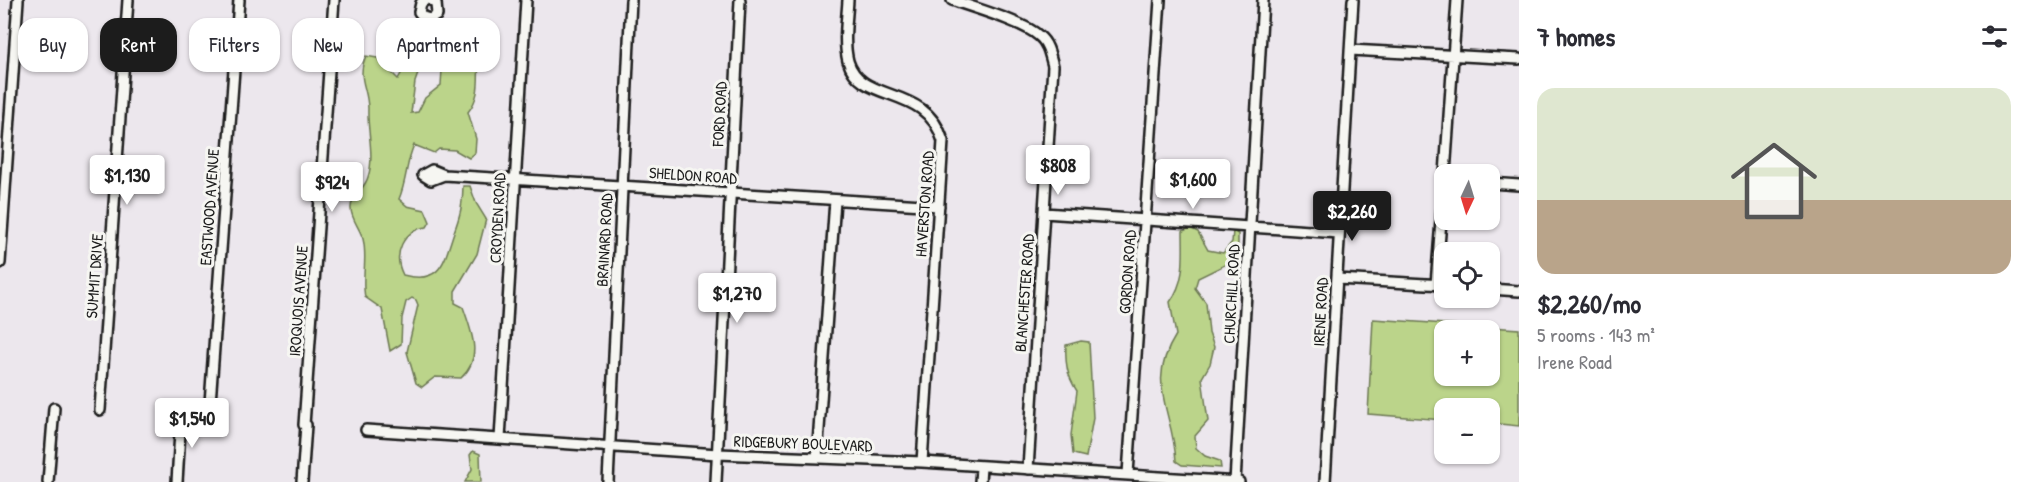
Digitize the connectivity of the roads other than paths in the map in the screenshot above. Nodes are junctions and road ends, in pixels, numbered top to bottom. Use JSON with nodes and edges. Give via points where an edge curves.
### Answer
{"nodes":[{"id":1,"x":18,"y":0,"type":"edge"},
{"id":2,"x":128,"y":0,"type":"edge"},
{"id":3,"x":239,"y":0,"type":"edge"},
{"id":4,"x":334,"y":0,"type":"edge"},
{"id":5,"x":426,"y":0,"type":"edge"},
{"id":6,"x":431,"y":0,"type":"edge"},
{"id":7,"x":526,"y":0,"type":"edge"},
{"id":8,"x":631,"y":0,"type":"edge"},
{"id":9,"x":740,"y":0,"type":"edge"},
{"id":10,"x":848,"y":0,"type":"edge"},
{"id":11,"x":952,"y":0,"type":"edge"},
{"id":12,"x":1160,"y":0,"type":"edge"},
{"id":13,"x":1263,"y":0,"type":"edge"},
{"id":14,"x":1353,"y":0,"type":"edge"},
{"id":15,"x":1457,"y":0,"type":"edge"},
{"id":16,"x":1350,"y":50,"type":"junction"},
{"id":17,"x":1453,"y":54,"type":"junction"},
{"id":18,"x":1519,"y":59,"type":"edge"},
{"id":19,"x":1446,"y":164,"type":"edge"},
{"id":20,"x":444,"y":175,"type":"dead end"},
{"id":21,"x":515,"y":180,"type":"junction"},
{"id":22,"x":1500,"y":184,"type":"edge"},
{"id":23,"x":621,"y":185,"type":"junction"},
{"id":24,"x":1519,"y":186,"type":"edge"},
{"id":25,"x":730,"y":193,"type":"junction"},
{"id":26,"x":835,"y":200,"type":"junction"},
{"id":27,"x":939,"y":206,"type":"junction"},
{"id":28,"x":1044,"y":213,"type":"junction"},
{"id":29,"x":1145,"y":220,"type":"junction"},
{"id":30,"x":1250,"y":227,"type":"junction"},
{"id":31,"x":1339,"y":234,"type":"junction"},
{"id":32,"x":0,"y":263,"type":"edge"},
{"id":33,"x":1337,"y":279,"type":"junction"},
{"id":34,"x":1434,"y":285,"type":"edge"},
{"id":35,"x":1500,"y":290,"type":"edge"},
{"id":36,"x":1519,"y":291,"type":"edge"},
{"id":37,"x":54,"y":408,"type":"dead end"},
{"id":38,"x":100,"y":410,"type":"dead end"},
{"id":39,"x":181,"y":415,"type":"dead end"},
{"id":40,"x":209,"y":417,"type":"dead end"},
{"id":41,"x":366,"y":430,"type":"dead end"},
{"id":42,"x":500,"y":439,"type":"junction"},
{"id":43,"x":610,"y":446,"type":"junction"},
{"id":44,"x":718,"y":454,"type":"junction"},
{"id":45,"x":817,"y":458,"type":"junction"},
{"id":46,"x":922,"y":462,"type":"junction"},
{"id":47,"x":981,"y":467,"type":"junction"},
{"id":48,"x":1028,"y":470,"type":"junction"},
{"id":49,"x":1128,"y":474,"type":"junction"},
{"id":50,"x":1085,"y":477,"type":"edge"},
{"id":51,"x":1198,"y":481,"type":"edge"},
{"id":52,"x":48,"y":482,"type":"edge"},
{"id":53,"x":177,"y":482,"type":"edge"},
{"id":54,"x":302,"y":482,"type":"edge"},
{"id":55,"x":608,"y":482,"type":"edge"},
{"id":56,"x":716,"y":482,"type":"edge"},
{"id":57,"x":981,"y":482,"type":"edge"},
{"id":58,"x":1237,"y":482,"type":"edge"},
{"id":59,"x":1325,"y":482,"type":"edge"}],
"edges":[{"from":1,"to":32,"type":"street"},
{"from":2,"to":38,"type":"street","name":"SUMMIT DRIVE"},
{"from":3,"to":40,"type":"street","name":"EASTWOOD AVENUE"},
{"from":4,"to":54,"type":"street","name":"IROQUOIS AVENUE"},
{"from":5,"to":6,"type":"street","via":[[419,12],[430,19],[439,10]]},
{"from":7,"to":21,"type":"street","name":"CROYDEN ROAD"},
{"from":8,"to":23,"type":"street","name":"BRAINARD ROAD"},
{"from":9,"to":25,"type":"street","name":"FORD ROAD"},
{"from":10,"to":27,"type":"street","name":"HAVERSTON ROAD","via":[[845,44],[855,75],[867,85],[914,102],[938,125],[943,141]]},
{"from":11,"to":28,"type":"street","name":"BLANCHESTER ROAD","via":[[1026,28],[1040,36],[1048,48],[1053,66]]},
{"from":12,"to":29,"type":"street","name":"GORDON ROAD"},
{"from":13,"to":30,"type":"street","name":"CHURCHILL ROAD"},
{"from":14,"to":16,"type":"street","name":"IRENE ROAD"},
{"from":15,"to":17,"type":"street"},
{"from":16,"to":17,"type":"street"},
{"from":16,"to":31,"type":"street","name":"IRENE ROAD"},
{"from":17,"to":18,"type":"street"},
{"from":17,"to":19,"type":"street"},
{"from":20,"to":21,"type":"street","name":"SHELDON ROAD"},
{"from":21,"to":23,"type":"street","name":"SHELDON ROAD"},
{"from":21,"to":42,"type":"street","name":"CROYDEN ROAD"},
{"from":22,"to":24,"type":"street"},
{"from":23,"to":25,"type":"street","name":"SHELDON ROAD"},
{"from":23,"to":43,"type":"street","name":"BRAINARD ROAD"},
{"from":25,"to":26,"type":"street","name":"SHELDON ROAD"},
{"from":25,"to":44,"type":"street","name":"FORD ROAD"},
{"from":26,"to":27,"type":"street","name":"SHELDON ROAD"},
{"from":26,"to":45,"type":"street"},
{"from":27,"to":46,"type":"street","name":"HAVERSTON ROAD"},
{"from":28,"to":29,"type":"street"},
{"from":28,"to":48,"type":"street","name":"BLANCHESTER ROAD"},
{"from":29,"to":30,"type":"street"},
{"from":29,"to":49,"type":"street","name":"GORDON ROAD"},
{"from":30,"to":31,"type":"street"},
{"from":30,"to":58,"type":"street","name":"CHURCHILL ROAD"},
{"from":31,"to":33,"type":"street","name":"IRENE ROAD"},
{"from":33,"to":34,"type":"street"},
{"from":33,"to":59,"type":"street","name":"IRENE ROAD"},
{"from":35,"to":36,"type":"street"},
{"from":37,"to":52,"type":"street"},
{"from":39,"to":53,"type":"street"},
{"from":41,"to":42,"type":"street","name":"RIDGEBURY BOULEVARD"},
{"from":42,"to":43,"type":"street","name":"RIDGEBURY BOULEVARD"},
{"from":43,"to":44,"type":"street","name":"RIDGEBURY BOULEVARD"},
{"from":43,"to":55,"type":"street","name":"BRAINARD ROAD"},
{"from":44,"to":45,"type":"street","name":"RIDGEBURY BOULEVARD"},
{"from":44,"to":56,"type":"street","name":"FORD ROAD"},
{"from":45,"to":46,"type":"street","name":"RIDGEBURY BOULEVARD"},
{"from":46,"to":47,"type":"street","name":"RIDGEBURY BOULEVARD"},
{"from":47,"to":48,"type":"street","name":"RIDGEBURY BOULEVARD"},
{"from":47,"to":57,"type":"street"},
{"from":48,"to":50,"type":"street","name":"RIDGEBURY BOULEVARD"},
{"from":49,"to":50,"type":"street","name":"RIDGEBURY BOULEVARD"},
{"from":49,"to":51,"type":"street","name":"RIDGEBURY BOULEVARD"},
{"from":51,"to":58,"type":"street","name":"RIDGEBURY BOULEVARD"}]}
